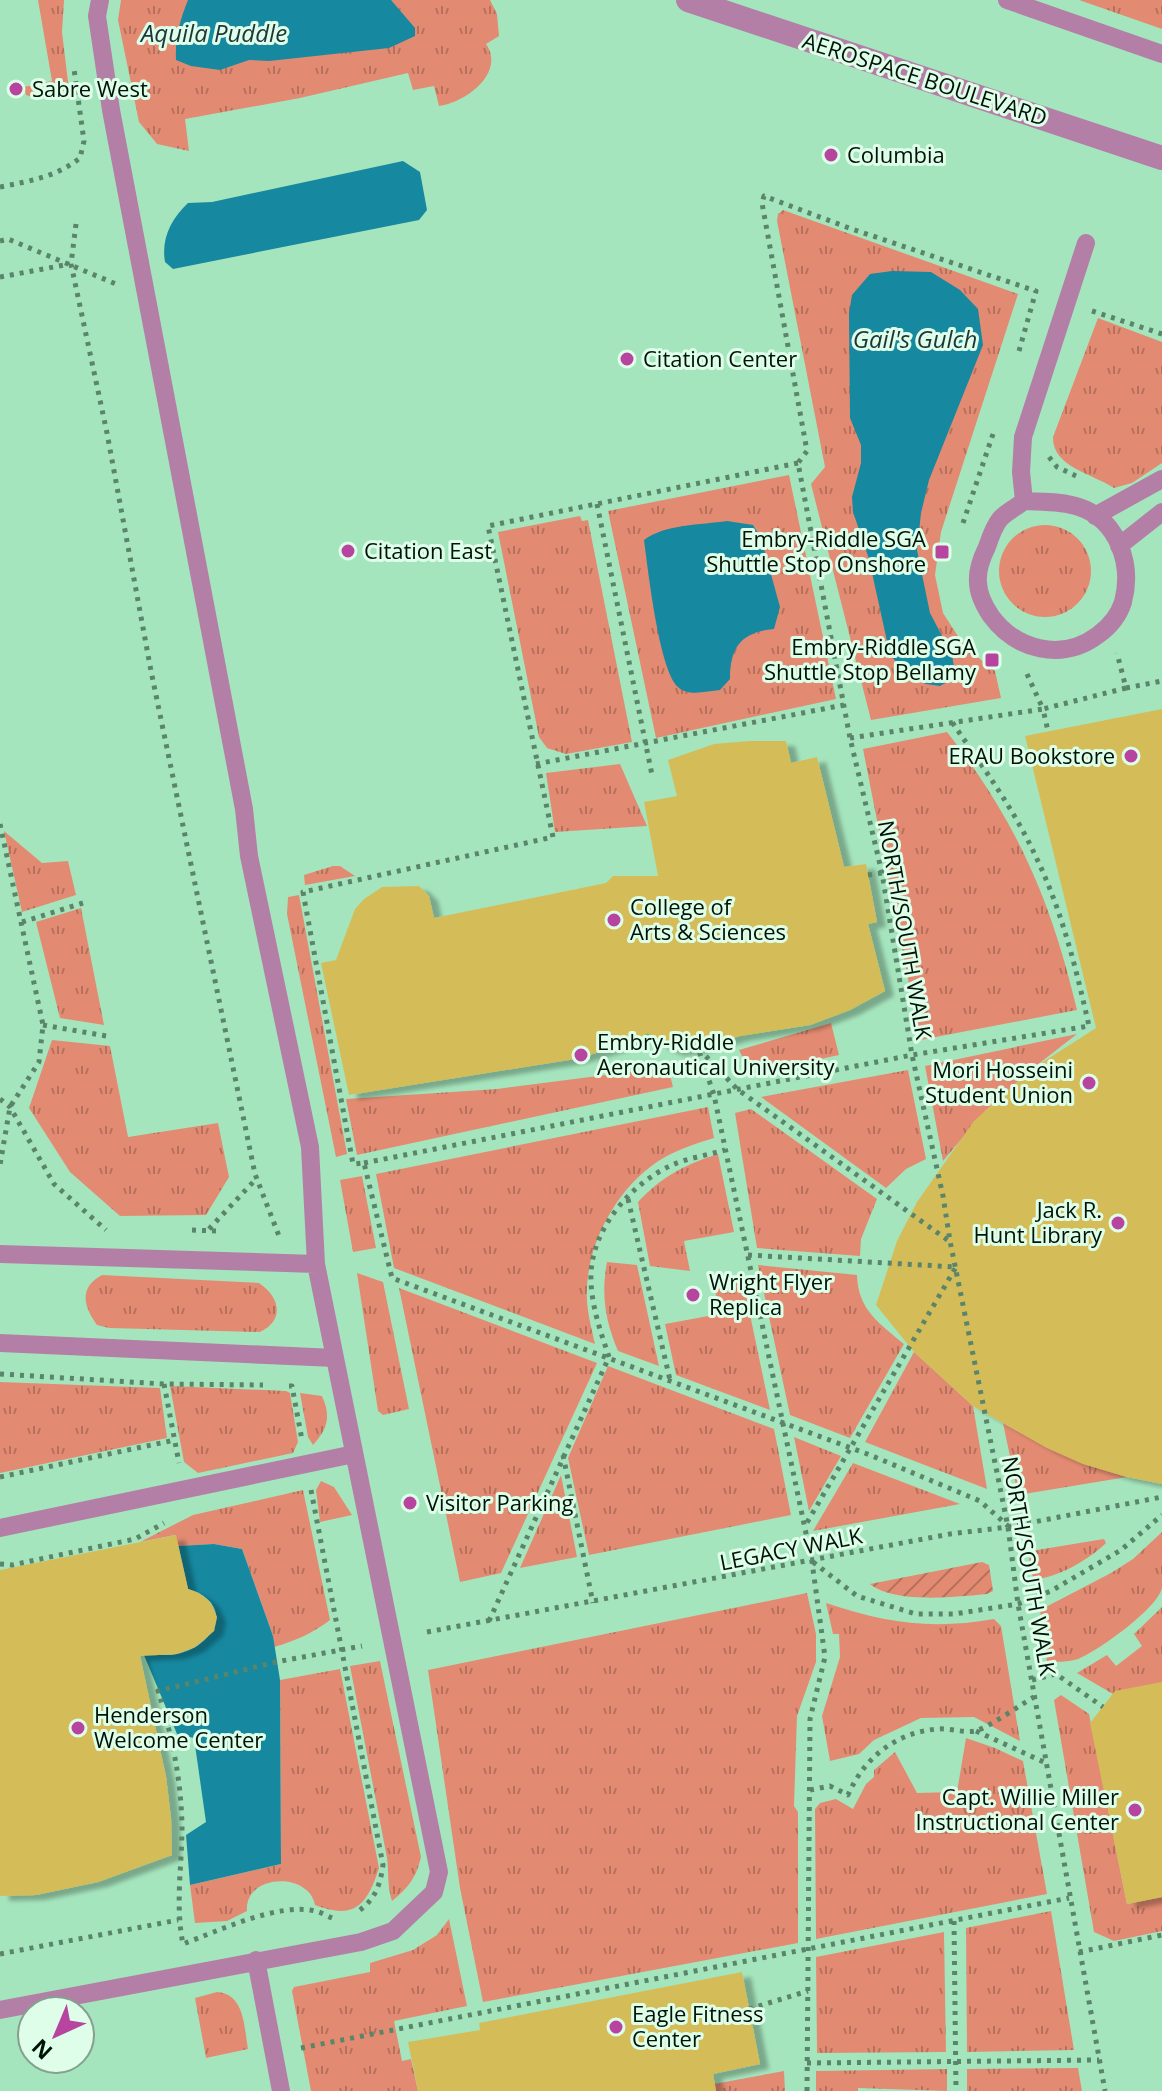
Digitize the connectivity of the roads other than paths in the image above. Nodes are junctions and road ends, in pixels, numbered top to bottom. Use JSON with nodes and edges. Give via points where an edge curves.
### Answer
{"nodes":[{"id":1,"x":100,"y":0,"type":"edge"},
{"id":2,"x":688,"y":0,"type":"edge"},
{"id":3,"x":1007,"y":0,"type":"edge"},
{"id":4,"x":1162,"y":54,"type":"edge"},
{"id":5,"x":1162,"y":158,"type":"edge"},
{"id":6,"x":1086,"y":243,"type":"dead end"},
{"id":7,"x":1162,"y":479,"type":"edge"},
{"id":8,"x":1024,"y":501,"type":"junction"},
{"id":9,"x":1162,"y":512,"type":"edge"},
{"id":10,"x":1095,"y":516,"type":"junction"},
{"id":11,"x":1119,"y":546,"type":"junction"},
{"id":12,"x":0,"y":1254,"type":"edge"},
{"id":13,"x":316,"y":1264,"type":"junction"},
{"id":14,"x":0,"y":1343,"type":"edge"},
{"id":15,"x":335,"y":1358,"type":"junction"},
{"id":16,"x":354,"y":1454,"type":"junction"},
{"id":17,"x":0,"y":1528,"type":"edge"},
{"id":18,"x":256,"y":1960,"type":"junction"},
{"id":19,"x":0,"y":2010,"type":"edge"},
{"id":20,"x":281,"y":2091,"type":"edge"}],
"edges":[{"from":1,"to":13,"type":"lane","via":[[97,16],[111,110],[249,856],[310,1147]]},
{"from":2,"to":5,"type":"street","name":"AEROSPACE BOULEVARD"},
{"from":3,"to":4,"type":"lane"},
{"from":6,"to":8,"type":"lane","via":[[1023,437]]},
{"from":7,"to":10,"type":"lane"},
{"from":8,"to":10,"type":"lane","via":[[1076,505]]},
{"from":8,"to":11,"type":"lane","via":[[999,520],[981,559],[977,583],[985,607],[1018,642],[1041,650],[1065,650],[1089,642],[1108,627],[1122,607],[1128,582]]},
{"from":9,"to":11,"type":"lane"},
{"from":10,"to":11,"type":"lane"},
{"from":12,"to":13,"type":"lane"},
{"from":13,"to":15,"type":"lane"},
{"from":14,"to":15,"type":"lane"},
{"from":15,"to":16,"type":"lane"},
{"from":16,"to":17,"type":"lane"},
{"from":16,"to":18,"type":"lane","via":[[439,1872],[434,1892],[393,1931],[361,1942]]},
{"from":18,"to":19,"type":"lane"},
{"from":18,"to":20,"type":"lane"}]}
